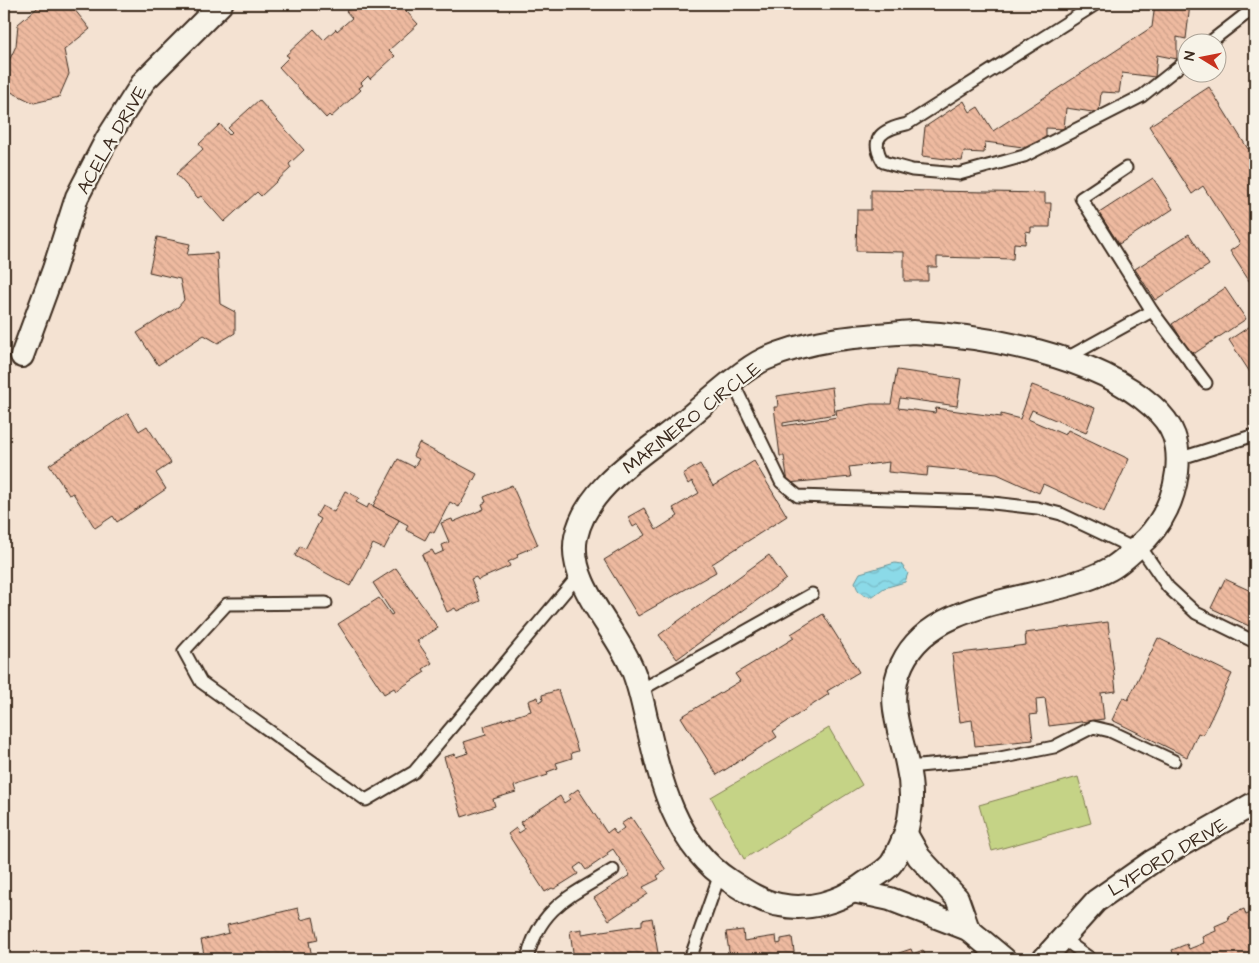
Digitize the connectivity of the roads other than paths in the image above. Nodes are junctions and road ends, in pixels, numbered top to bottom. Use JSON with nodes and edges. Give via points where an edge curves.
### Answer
{"nodes":[{"id":1,"x":221,"y":4,"type":"edge"},
{"id":2,"x":1096,"y":4,"type":"edge"},
{"id":3,"x":1255,"y":7,"type":"edge"},
{"id":4,"x":1223,"y":32,"type":"edge"},
{"id":5,"x":1176,"y":69,"type":"edge"},
{"id":6,"x":1126,"y":168,"type":"dead end"},
{"id":7,"x":1152,"y":311,"type":"junction"},
{"id":8,"x":22,"y":356,"type":"dead end"},
{"id":9,"x":1064,"y":360,"type":"junction"},
{"id":10,"x":732,"y":383,"type":"junction"},
{"id":11,"x":1206,"y":383,"type":"dead end"},
{"id":12,"x":1255,"y":435,"type":"edge"},
{"id":13,"x":1178,"y":459,"type":"junction"},
{"id":14,"x":1137,"y":547,"type":"junction"},
{"id":15,"x":579,"y":575,"type":"junction"},
{"id":16,"x":812,"y":594,"type":"dead end"},
{"id":17,"x":326,"y":603,"type":"dead end"},
{"id":18,"x":1255,"y":642,"type":"edge"},
{"id":19,"x":639,"y":691,"type":"junction"},
{"id":20,"x":1174,"y":760,"type":"dead end"},
{"id":21,"x":908,"y":767,"type":"junction"},
{"id":22,"x":1255,"y":803,"type":"edge"},
{"id":23,"x":906,"y":834,"type":"junction"},
{"id":24,"x":613,"y":870,"type":"dead end"},
{"id":25,"x":720,"y":874,"type":"junction"},
{"id":26,"x":853,"y":891,"type":"junction"},
{"id":27,"x":968,"y":929,"type":"junction"},
{"id":28,"x":1062,"y":938,"type":"junction"},
{"id":29,"x":527,"y":959,"type":"edge"},
{"id":30,"x":690,"y":959,"type":"edge"},
{"id":31,"x":1004,"y":959,"type":"edge"},
{"id":32,"x":1044,"y":959,"type":"edge"},
{"id":33,"x":1092,"y":959,"type":"edge"}],
"edges":[{"from":1,"to":8,"type":"street","name":"ACELA DRIVE","via":[[144,81],[107,139],[76,197]]},
{"from":2,"to":5,"type":"lane","via":[[907,124],[888,128],[878,139],[876,151],[883,162],[912,170],[959,174],[1024,156],[1142,96]]},
{"from":3,"to":4,"type":"lane"},
{"from":6,"to":7,"type":"lane","via":[[1081,198]]},
{"from":7,"to":9,"type":"lane"},
{"from":7,"to":11,"type":"lane"},
{"from":9,"to":10,"type":"street","name":"MARINERO CIRCLE","via":[[978,339],[913,332],[811,343],[761,361]]},
{"from":9,"to":13,"type":"street","name":"MARINERO CIRCLE","via":[[1094,370],[1133,390],[1162,415],[1179,448]]},
{"from":10,"to":14,"type":"lane","via":[[781,482],[798,496],[984,502],[1037,508],[1061,514]]},
{"from":10,"to":15,"type":"street","name":"MARINERO CIRCLE","via":[[628,463],[599,494],[582,518],[575,542]]},
{"from":12,"to":13,"type":"lane"},
{"from":13,"to":14,"type":"street","name":"MARINERO CIRCLE","via":[[1175,490],[1159,525]]},
{"from":14,"to":18,"type":"lane","via":[[1168,587],[1196,612]]},
{"from":14,"to":21,"type":"street","name":"MARINERO CIRCLE","via":[[1110,569],[1061,588],[967,611],[936,624],[916,641],[901,665],[894,694],[895,723]]},
{"from":15,"to":17,"type":"lane","via":[[414,772],[366,800],[201,682],[184,651],[227,604]]},
{"from":15,"to":19,"type":"street","name":"MARINERO CIRCLE","via":[[632,666]]},
{"from":16,"to":19,"type":"lane"},
{"from":19,"to":25,"type":"street","name":"MARINERO CIRCLE","via":[[668,799],[691,846]]},
{"from":20,"to":21,"type":"lane","via":[[1110,731],[1093,727],[1054,747],[994,759]]},
{"from":21,"to":23,"type":"street","name":"MARINERO CIRCLE","via":[[911,802]]},
{"from":22,"to":28,"type":"street","name":"LYFORD DRIVE","via":[[1128,878],[1096,901]]},
{"from":23,"to":26,"type":"street","name":"MARINERO CIRCLE","via":[[891,865]]},
{"from":23,"to":27,"type":"street","via":[[919,857],[957,898]]},
{"from":24,"to":29,"type":"lane","via":[[553,908],[532,937]]},
{"from":25,"to":26,"type":"street","name":"MARINERO CIRCLE","via":[[748,893],[781,906],[820,905]]},
{"from":25,"to":30,"type":"lane"},
{"from":26,"to":27,"type":"street","via":[[890,899]]},
{"from":27,"to":31,"type":"street"},
{"from":28,"to":32,"type":"street","name":"LYFORD DRIVE"},
{"from":28,"to":33,"type":"lane"}]}
